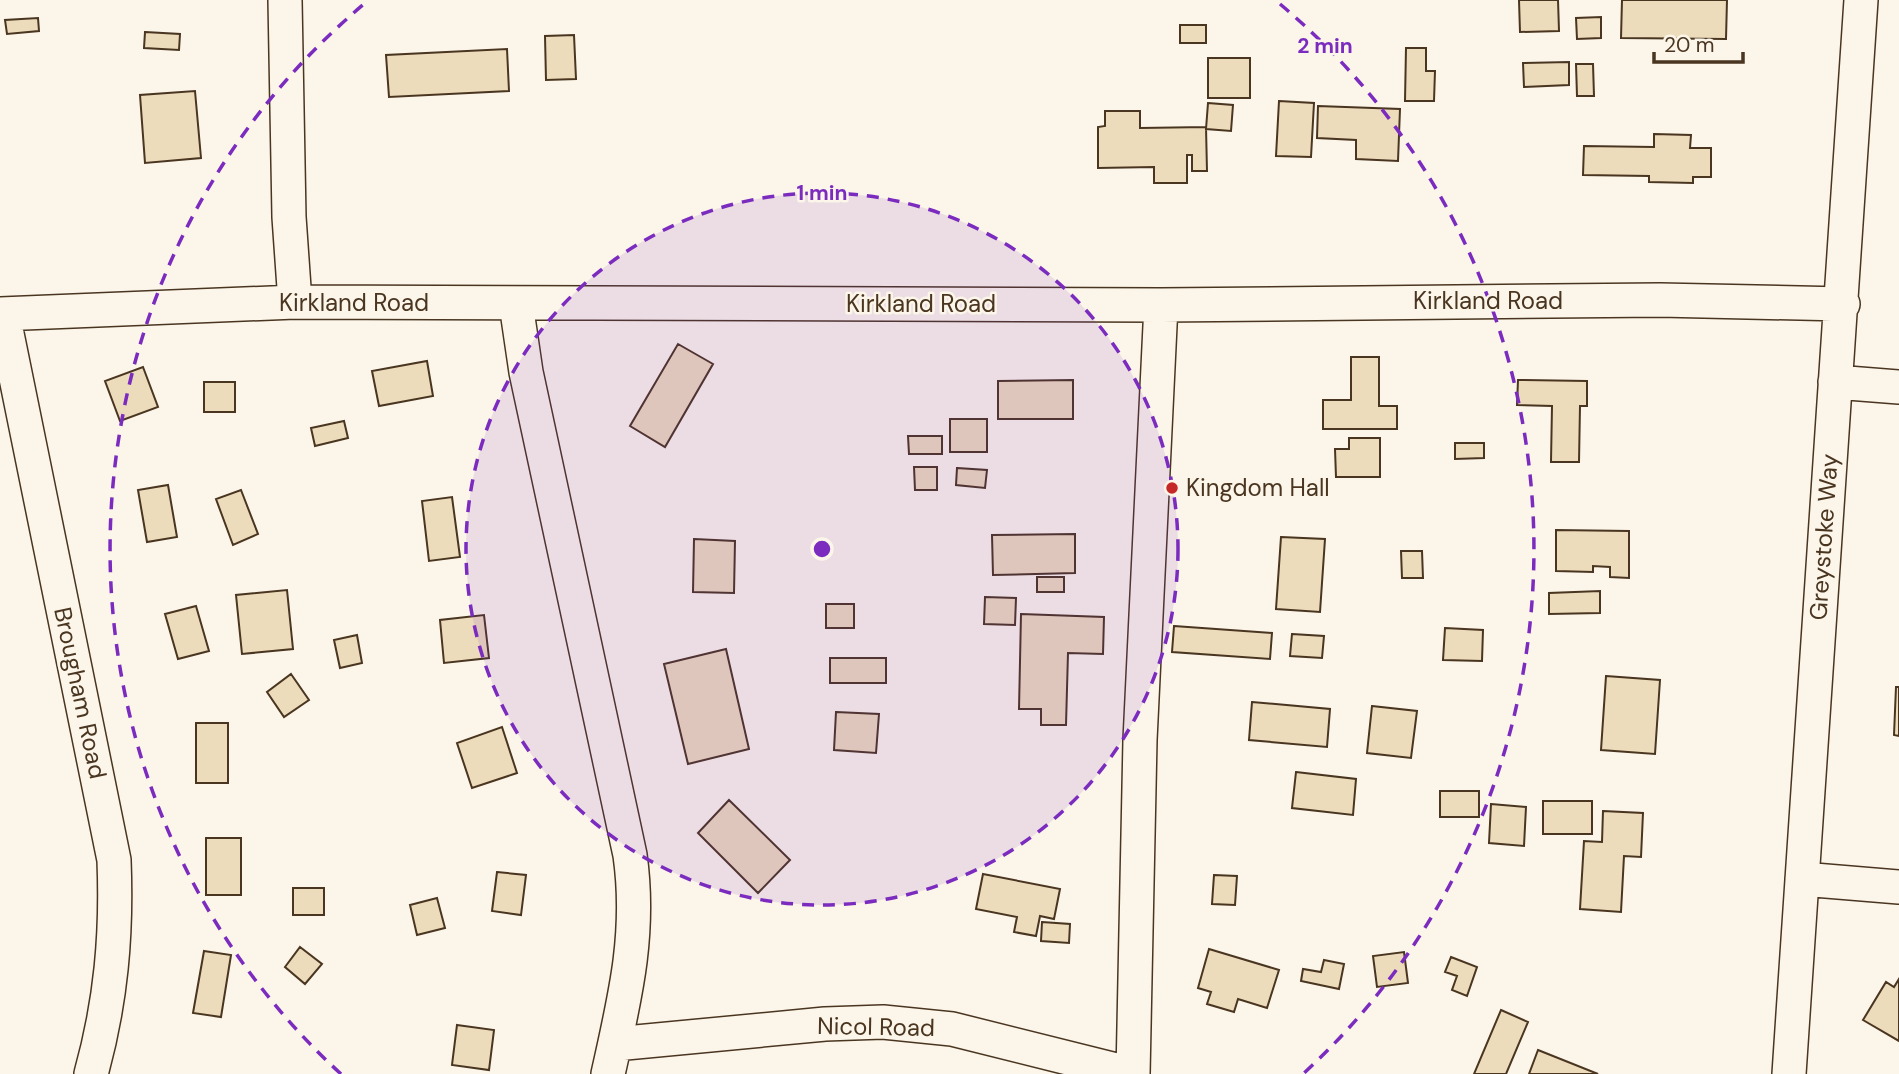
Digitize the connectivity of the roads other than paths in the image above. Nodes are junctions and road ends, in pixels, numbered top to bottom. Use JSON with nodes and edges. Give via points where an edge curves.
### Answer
{"nodes":[{"id":1,"x":285,"y":0,"type":"edge"},
{"id":2,"x":1861,"y":0,"type":"edge"},
{"id":3,"x":295,"y":302,"type":"junction"},
{"id":4,"x":516,"y":303,"type":"junction"},
{"id":5,"x":1843,"y":303,"type":"junction"},
{"id":6,"x":1161,"y":305,"type":"junction"},
{"id":7,"x":1,"y":314,"type":"edge"},
{"id":8,"x":1835,"y":382,"type":"junction"},
{"id":9,"x":1899,"y":387,"type":"edge"},
{"id":10,"x":1802,"y":879,"type":"junction"},
{"id":11,"x":1899,"y":887,"type":"edge"},
{"id":12,"x":611,"y":1059,"type":"edge"},
{"id":13,"x":91,"y":1074,"type":"edge"},
{"id":14,"x":1133,"y":1074,"type":"edge"},
{"id":15,"x":1789,"y":1074,"type":"edge"}],
"edges":[{"from":1,"to":3,"type":"street"},
{"from":2,"to":5,"type":"street","name":"Greystoke Way"},
{"from":3,"to":4,"type":"street","name":"Kirkland Road"},
{"from":3,"to":7,"type":"street","name":"Kirkland Road"},
{"from":4,"to":6,"type":"street","name":"Kirkland Road"},
{"from":4,"to":12,"type":"street","via":[[526,372],[635,888],[632,964]]},
{"from":5,"to":6,"type":"street","name":"Kirkland Road","via":[[1647,300]]},
{"from":5,"to":8,"type":"street","name":"Greystoke Way"},
{"from":6,"to":14,"type":"street","via":[[1140,740]]},
{"from":7,"to":13,"type":"street","name":"Brougham Road","via":[[114,860],[116,918],[111,975]]},
{"from":8,"to":9,"type":"street"},
{"from":8,"to":10,"type":"street","name":"Greystoke Way"},
{"from":10,"to":11,"type":"street"},
{"from":10,"to":15,"type":"street","name":"Greystoke Way"},
{"from":12,"to":14,"type":"street","name":"Nicol Road","via":[[825,1024],[883,1023],[953,1028]]}]}
